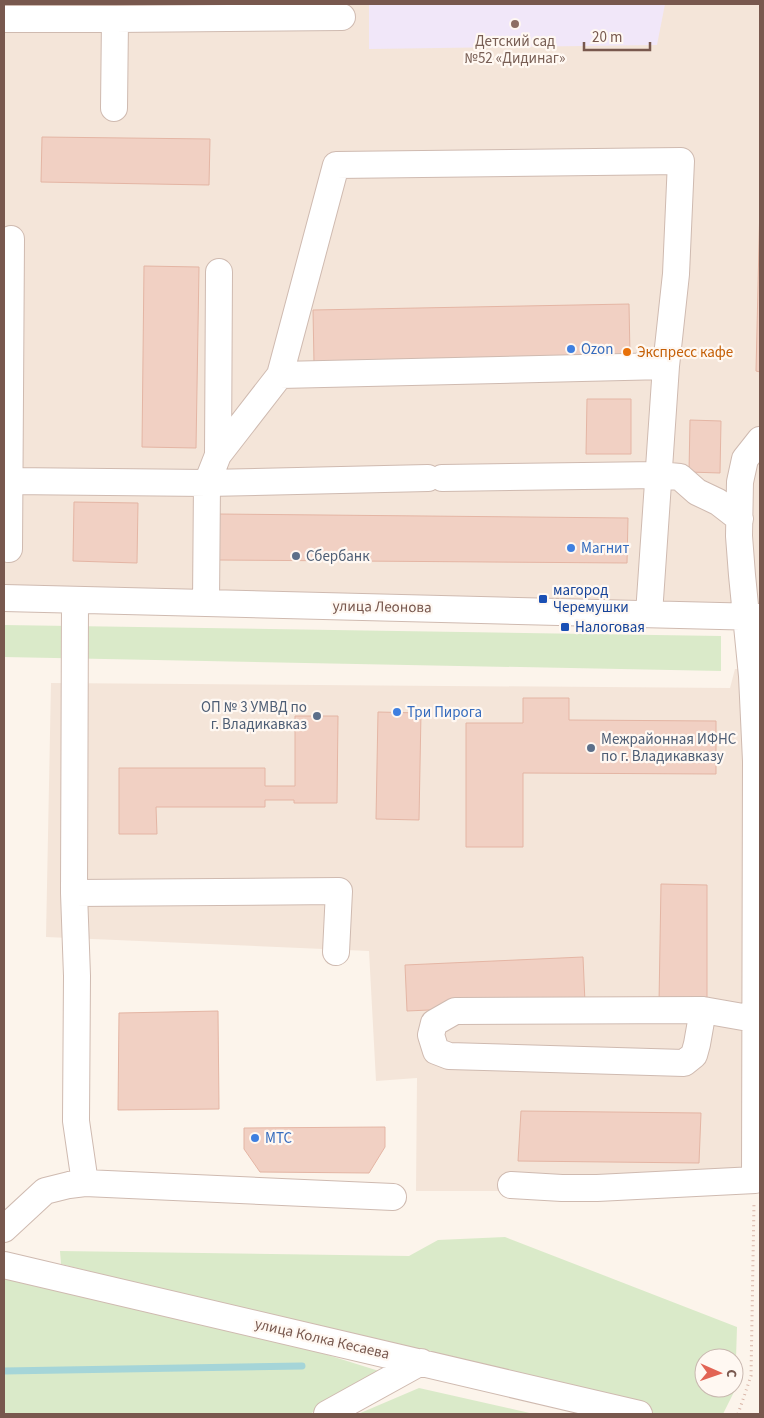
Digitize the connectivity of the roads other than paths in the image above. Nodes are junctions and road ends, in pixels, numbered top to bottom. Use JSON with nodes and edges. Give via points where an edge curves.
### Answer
{"nodes":[{"id":1,"x":342,"y":17,"type":"dead end"},
{"id":2,"x":4,"y":19,"type":"edge"},
{"id":3,"x":115,"y":19,"type":"junction"},
{"id":4,"x":114,"y":108,"type":"dead end"},
{"id":5,"x":11,"y":239,"type":"dead end"},
{"id":6,"x":219,"y":272,"type":"dead end"},
{"id":7,"x":666,"y":366,"type":"junction"},
{"id":8,"x":280,"y":375,"type":"junction"},
{"id":9,"x":760,"y":440,"type":"edge"},
{"id":10,"x":218,"y":455,"type":"junction"},
{"id":11,"x":658,"y":475,"type":"junction"},
{"id":12,"x":10,"y":482,"type":"junction"},
{"id":13,"x":207,"y":483,"type":"junction"},
{"id":14,"x":740,"y":518,"type":"junction"},
{"id":15,"x":9,"y":549,"type":"dead end"},
{"id":16,"x":4,"y":598,"type":"edge"},
{"id":17,"x":75,"y":600,"type":"junction"},
{"id":18,"x":206,"y":603,"type":"junction"},
{"id":19,"x":649,"y":614,"type":"junction"},
{"id":20,"x":753,"y":617,"type":"edge"},
{"id":21,"x":758,"y":761,"type":"edge"},
{"id":22,"x":74,"y":893,"type":"junction"},
{"id":23,"x":336,"y":952,"type":"dead end"},
{"id":24,"x":703,"y":1010,"type":"junction"},
{"id":25,"x":758,"y":1020,"type":"edge"},
{"id":26,"x":85,"y":1183,"type":"junction"},
{"id":27,"x":510,"y":1185,"type":"dead end"},
{"id":28,"x":393,"y":1198,"type":"dead end"},
{"id":29,"x":4,"y":1229,"type":"edge"},
{"id":30,"x":4,"y":1265,"type":"edge"},
{"id":31,"x":421,"y":1362,"type":"junction"},
{"id":32,"x":327,"y":1414,"type":"edge"},
{"id":33,"x":639,"y":1414,"type":"edge"}],
"edges":[{"from":1,"to":3,"type":"street"},
{"from":2,"to":3,"type":"street"},
{"from":3,"to":4,"type":"street"},
{"from":5,"to":12,"type":"street"},
{"from":6,"to":10,"type":"street"},
{"from":7,"to":8,"type":"street"},
{"from":7,"to":8,"type":"street","via":[[676,274],[682,161],[336,165]]},
{"from":7,"to":11,"type":"street"},
{"from":8,"to":10,"type":"street"},
{"from":9,"to":14,"type":"street","via":[[745,459],[740,482]]},
{"from":10,"to":13,"type":"street"},
{"from":11,"to":13,"type":"street"},
{"from":11,"to":14,"type":"street","via":[[680,477],[697,492]]},
{"from":11,"to":19,"type":"street"},
{"from":12,"to":13,"type":"street"},
{"from":12,"to":15,"type":"street"},
{"from":13,"to":18,"type":"street"},
{"from":14,"to":20,"type":"street","via":[[742,575]]},
{"from":16,"to":17,"type":"street","name":"улица Леонова"},
{"from":17,"to":18,"type":"street","name":"улица Леонова"},
{"from":17,"to":22,"type":"street"},
{"from":18,"to":19,"type":"street","name":"улица Леонова"},
{"from":19,"to":20,"type":"street","name":"улица Леонова"},
{"from":20,"to":21,"type":"street","via":[[752,676]]},
{"from":21,"to":25,"type":"street"},
{"from":22,"to":23,"type":"street","via":[[339,891]]},
{"from":22,"to":26,"type":"street","via":[[76,1121]]},
{"from":24,"to":24,"type":"street","via":[[694,1055],[684,1063],[449,1056],[436,1051],[431,1035],[434,1023],[455,1011]]},
{"from":24,"to":25,"type":"street"},
{"from":25,"to":27,"type":"street","via":[[755,1180],[597,1188]]},
{"from":26,"to":28,"type":"street"},
{"from":26,"to":29,"type":"street","via":[[46,1191]]},
{"from":30,"to":31,"type":"street","name":"улица Колка Кесаева"},
{"from":31,"to":32,"type":"street"},
{"from":31,"to":33,"type":"street","name":"улица Колка Кесаева"}]}
